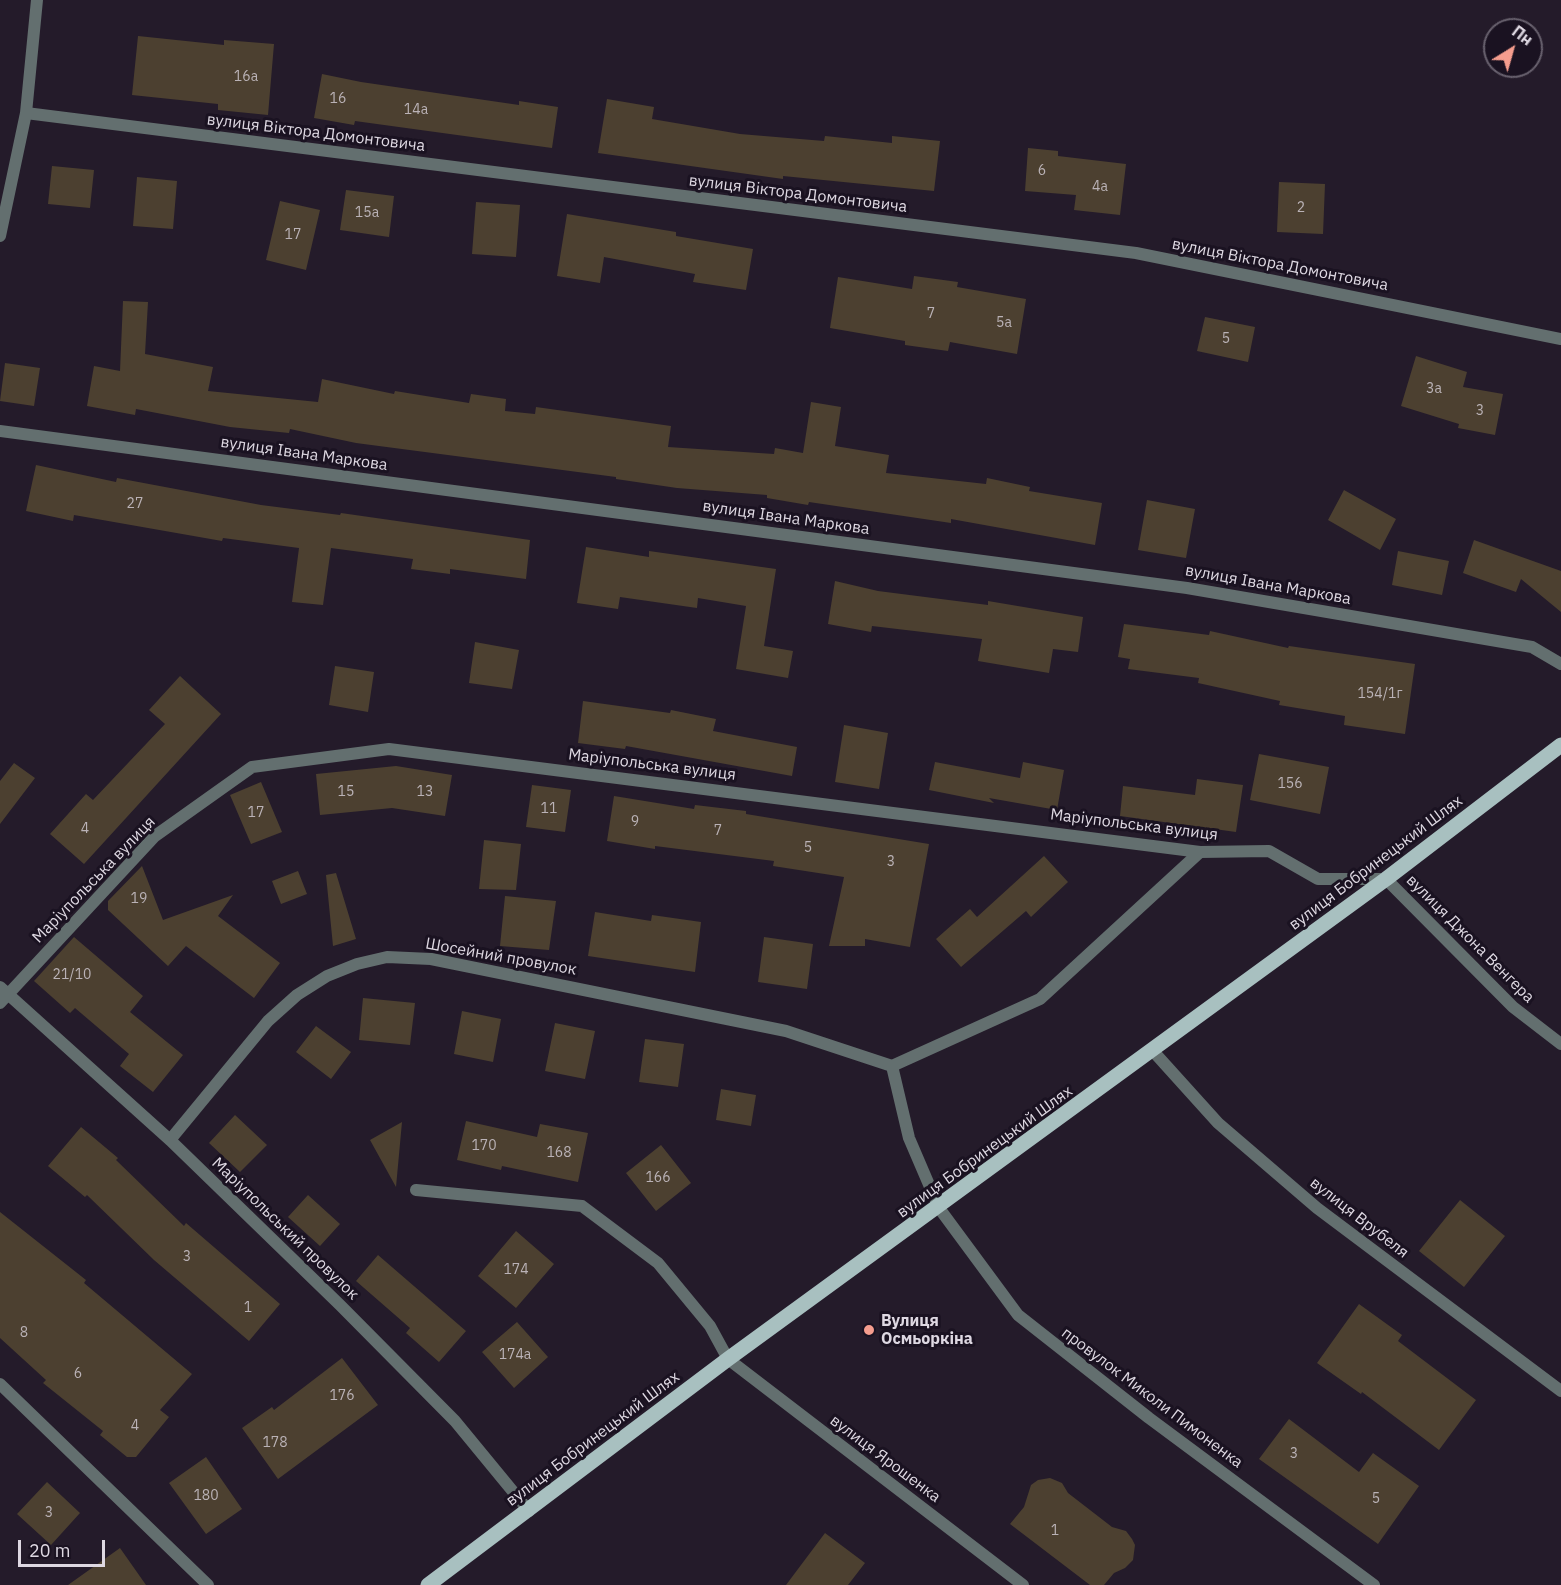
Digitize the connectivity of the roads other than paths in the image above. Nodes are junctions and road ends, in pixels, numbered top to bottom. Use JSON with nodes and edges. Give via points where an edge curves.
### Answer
{"nodes":[{"id":1,"x":37,"y":0,"type":"edge"},
{"id":2,"x":26,"y":113,"type":"junction"},
{"id":3,"x":0,"y":236,"type":"edge"},
{"id":4,"x":1561,"y":339,"type":"edge"},
{"id":5,"x":0,"y":431,"type":"edge"},
{"id":6,"x":1561,"y":664,"type":"edge"},
{"id":7,"x":1561,"y":745,"type":"edge"},
{"id":8,"x":1200,"y":852,"type":"junction"},
{"id":9,"x":1386,"y":879,"type":"junction"},
{"id":10,"x":3,"y":995,"type":"edge"},
{"id":11,"x":1561,"y":1044,"type":"edge"},
{"id":12,"x":1153,"y":1051,"type":"junction"},
{"id":13,"x":892,"y":1066,"type":"junction"},
{"id":14,"x":170,"y":1140,"type":"junction"},
{"id":15,"x":416,"y":1190,"type":"dead end"},
{"id":16,"x":939,"y":1208,"type":"junction"},
{"id":17,"x":728,"y":1359,"type":"junction"},
{"id":18,"x":0,"y":1384,"type":"edge"},
{"id":19,"x":1561,"y":1391,"type":"edge"},
{"id":20,"x":529,"y":1511,"type":"junction"},
{"id":21,"x":208,"y":1585,"type":"edge"},
{"id":22,"x":428,"y":1585,"type":"edge"},
{"id":23,"x":1023,"y":1585,"type":"edge"},
{"id":24,"x":1374,"y":1585,"type":"edge"}],
"edges":[{"from":1,"to":2,"type":"street"},
{"from":2,"to":3,"type":"street"},
{"from":2,"to":4,"type":"street","name":"вулиця Віктора Домонтовича","via":[[1136,253]]},
{"from":5,"to":6,"type":"street","name":"вулиця Івана Маркова","via":[[1187,588],[1532,647]]},
{"from":7,"to":9,"type":"main road","name":"вулиця Бобринецький Шлях"},
{"from":8,"to":9,"type":"street","name":"Маріупольська вулиця","via":[[1269,851],[1318,879]]},
{"from":8,"to":10,"type":"street","name":"Маріупольська вулиця","via":[[389,749],[252,767],[155,836]]},
{"from":8,"to":13,"type":"street","via":[[1040,999]]},
{"from":9,"to":11,"type":"street","name":"вулиця Джона Венгера","via":[[1513,1007]]},
{"from":9,"to":12,"type":"main road","name":"вулиця Бобринецький Шлях"},
{"from":10,"to":14,"type":"street","name":"Маріупольський провулок"},
{"from":12,"to":16,"type":"main road","name":"вулиця Бобринецький Шлях"},
{"from":12,"to":19,"type":"street","name":"вулиця Врубеля","via":[[1218,1122],[1317,1208]]},
{"from":13,"to":14,"type":"street","name":"Шосейний провулок","via":[[786,1031],[431,959],[387,957],[327,976],[297,995],[268,1021]]},
{"from":13,"to":16,"type":"street","name":"провулок Миколи Пимоненка","via":[[909,1138]]},
{"from":14,"to":20,"type":"street","name":"Маріупольський провулок","via":[[455,1421]]},
{"from":15,"to":17,"type":"street","via":[[582,1206],[657,1263],[710,1326]]},
{"from":16,"to":17,"type":"main road","name":"вулиця Бобринецький Шлях"},
{"from":16,"to":24,"type":"street","name":"провулок Миколи Пимоненка","via":[[1018,1315]]},
{"from":17,"to":20,"type":"main road","name":"вулиця Бобринецький Шлях"},
{"from":17,"to":23,"type":"street","name":"вулиця Ярошенка"},
{"from":18,"to":21,"type":"street"},
{"from":20,"to":22,"type":"main road","name":"вулиця Бобринецький Шлях"}]}
